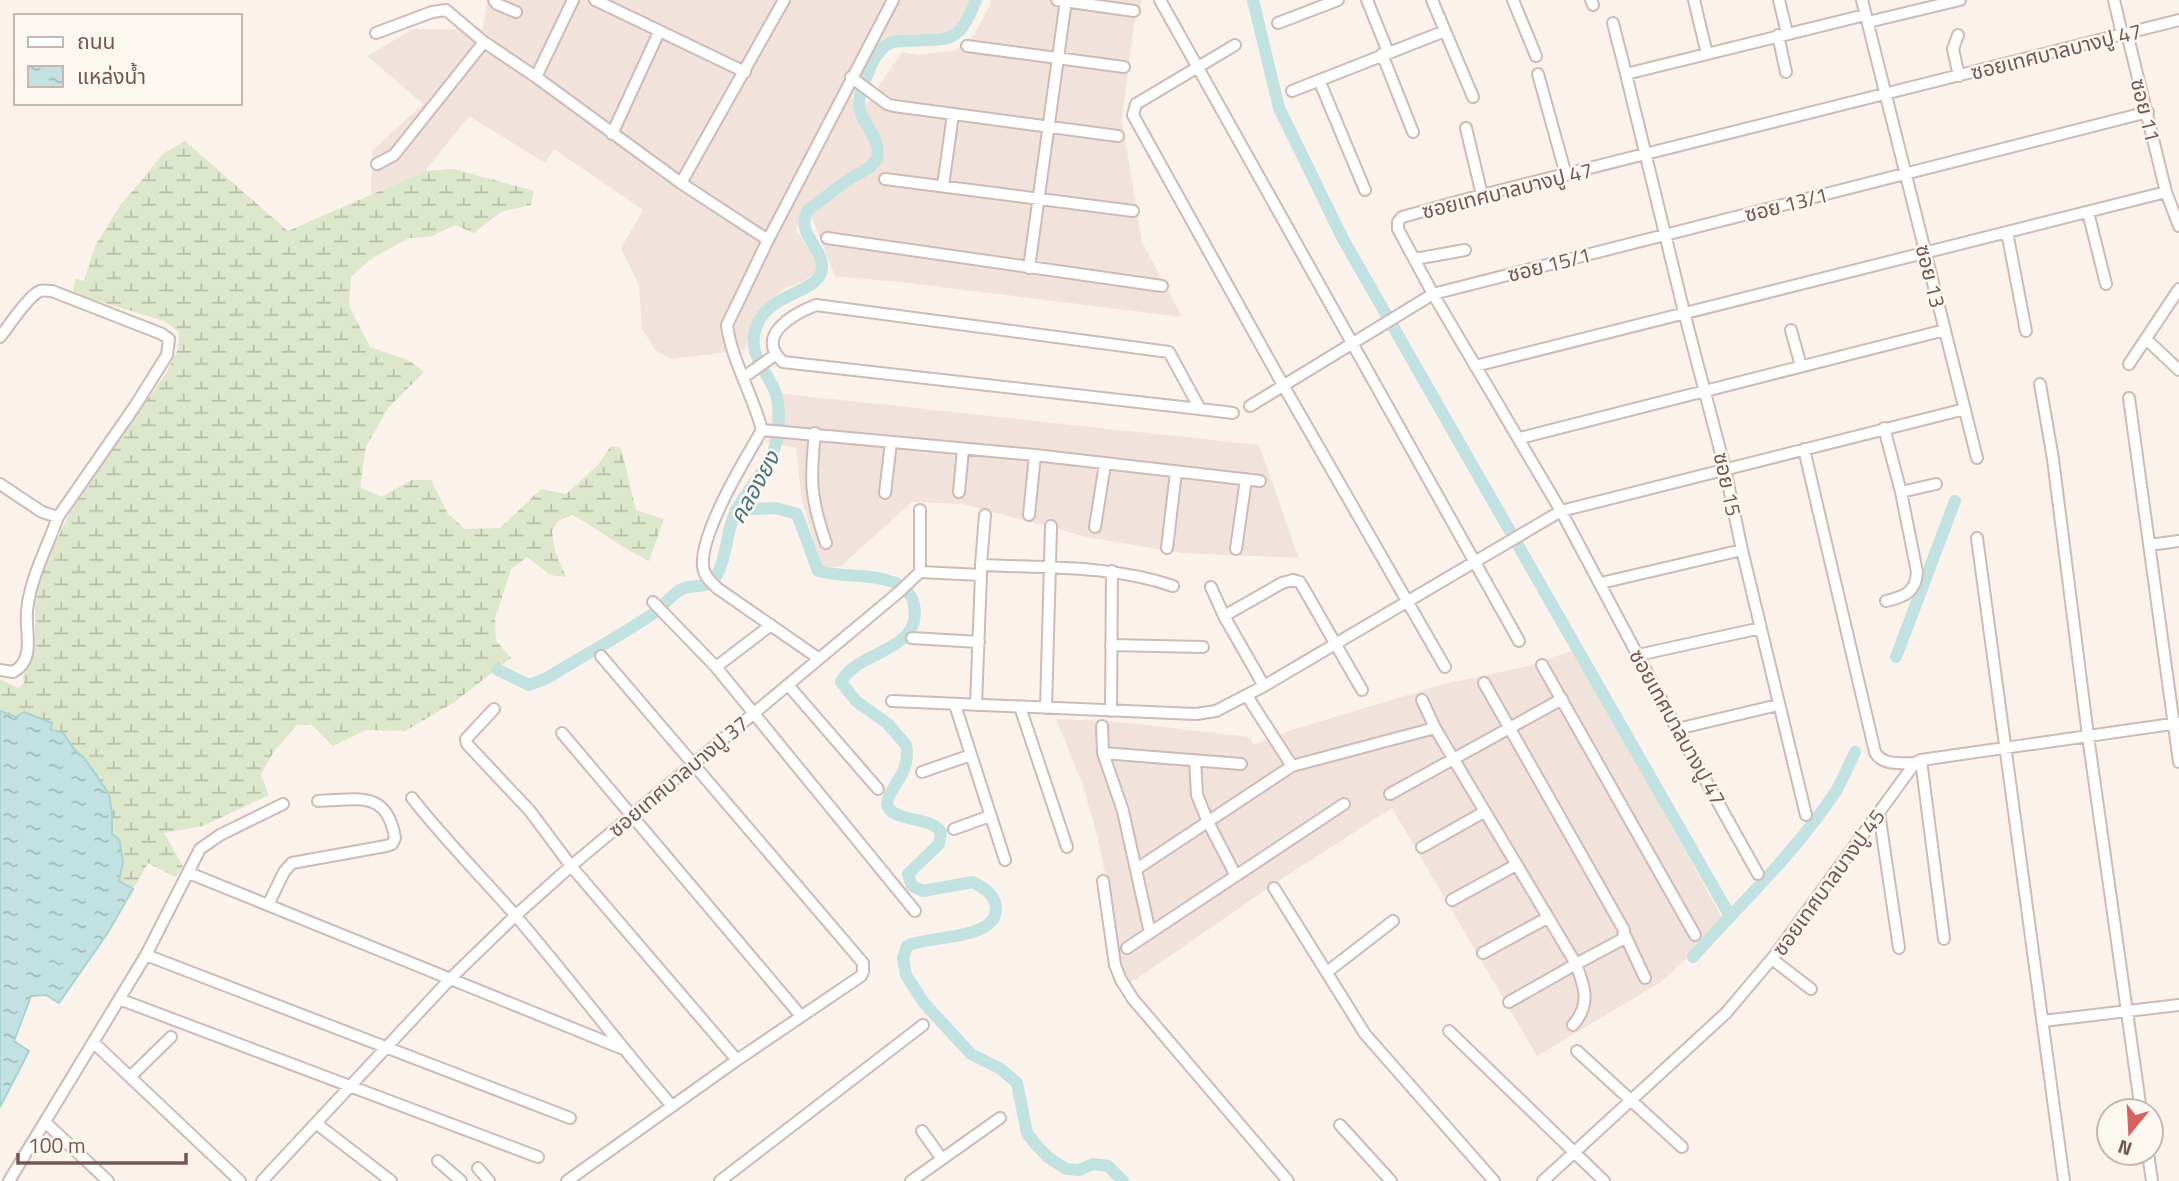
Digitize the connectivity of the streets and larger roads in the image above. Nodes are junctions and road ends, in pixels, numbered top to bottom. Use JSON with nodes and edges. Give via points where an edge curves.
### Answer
{"nodes":[{"id":1,"x":494,"y":0,"type":"edge"},
{"id":2,"x":573,"y":0,"type":"edge"},
{"id":3,"x":596,"y":0,"type":"edge"},
{"id":4,"x":783,"y":0,"type":"edge"},
{"id":5,"x":893,"y":0,"type":"edge"},
{"id":6,"x":1063,"y":0,"type":"edge"},
{"id":7,"x":1160,"y":0,"type":"edge"},
{"id":8,"x":1338,"y":0,"type":"edge"},
{"id":9,"x":1367,"y":0,"type":"edge"},
{"id":10,"x":1432,"y":0,"type":"edge"},
{"id":11,"x":1513,"y":0,"type":"edge"},
{"id":12,"x":1694,"y":0,"type":"edge"},
{"id":13,"x":1779,"y":0,"type":"edge"},
{"id":14,"x":1862,"y":0,"type":"edge"},
{"id":15,"x":1960,"y":0,"type":"edge"},
{"id":16,"x":2114,"y":0,"type":"edge"},
{"id":17,"x":618,"y":5,"type":"edge"},
{"id":18,"x":1134,"y":11,"type":"dead end"},
{"id":19,"x":516,"y":12,"type":"dead end"},
{"id":20,"x":1867,"y":18,"type":"junction"},
{"id":21,"x":2179,"y":20,"type":"edge"},
{"id":22,"x":1278,"y":23,"type":"dead end"},
{"id":23,"x":1613,"y":23,"type":"dead end"},
{"id":24,"x":1445,"y":31,"type":"junction"},
{"id":25,"x":659,"y":32,"type":"junction"},
{"id":26,"x":376,"y":33,"type":"dead end"},
{"id":27,"x":1783,"y":34,"type":"junction"},
{"id":28,"x":2125,"y":34,"type":"junction"},
{"id":29,"x":1958,"y":35,"type":"dead end"},
{"id":30,"x":484,"y":42,"type":"junction"},
{"id":31,"x":1235,"y":45,"type":"dead end"},
{"id":32,"x":967,"y":46,"type":"dead end"},
{"id":33,"x":1385,"y":53,"type":"junction"},
{"id":34,"x":1707,"y":54,"type":"junction"},
{"id":35,"x":1536,"y":56,"type":"dead end"},
{"id":36,"x":1058,"y":57,"type":"junction"},
{"id":37,"x":1124,"y":66,"type":"dead end"},
{"id":38,"x":1197,"y":68,"type":"junction"},
{"id":39,"x":745,"y":72,"type":"junction"},
{"id":40,"x":1786,"y":72,"type":"dead end"},
{"id":41,"x":1538,"y":74,"type":"dead end"},
{"id":42,"x":1626,"y":74,"type":"junction"},
{"id":43,"x":1959,"y":76,"type":"junction"},
{"id":44,"x":536,"y":77,"type":"junction"},
{"id":45,"x":854,"y":79,"type":"junction"},
{"id":46,"x":1319,"y":80,"type":"junction"},
{"id":47,"x":1292,"y":91,"type":"dead end"},
{"id":48,"x":1884,"y":94,"type":"junction"},
{"id":49,"x":1473,"y":97,"type":"dead end"},
{"id":50,"x":2148,"y":112,"type":"junction"},
{"id":51,"x":953,"y":114,"type":"junction"},
{"id":52,"x":1049,"y":127,"type":"junction"},
{"id":53,"x":1466,"y":128,"type":"dead end"},
{"id":54,"x":1413,"y":132,"type":"dead end"},
{"id":55,"x":612,"y":134,"type":"junction"},
{"id":56,"x":1118,"y":136,"type":"dead end"},
{"id":57,"x":1646,"y":155,"type":"junction"},
{"id":58,"x":377,"y":164,"type":"dead end"},
{"id":59,"x":1906,"y":174,"type":"junction"},
{"id":60,"x":1566,"y":175,"type":"junction"},
{"id":61,"x":885,"y":178,"type":"dead end"},
{"id":62,"x":681,"y":183,"type":"junction"},
{"id":63,"x":943,"y":186,"type":"junction"},
{"id":64,"x":1365,"y":190,"type":"dead end"},
{"id":65,"x":2166,"y":192,"type":"junction"},
{"id":66,"x":1482,"y":195,"type":"junction"},
{"id":67,"x":1039,"y":198,"type":"junction"},
{"id":68,"x":1133,"y":211,"type":"dead end"},
{"id":69,"x":2088,"y":212,"type":"junction"},
{"id":70,"x":2179,"y":226,"type":"edge"},
{"id":71,"x":2007,"y":232,"type":"junction"},
{"id":72,"x":1665,"y":234,"type":"junction"},
{"id":73,"x":827,"y":238,"type":"dead end"},
{"id":74,"x":768,"y":240,"type":"junction"},
{"id":75,"x":1465,"y":250,"type":"dead end"},
{"id":76,"x":1925,"y":252,"type":"junction"},
{"id":77,"x":1415,"y":260,"type":"junction"},
{"id":78,"x":1029,"y":268,"type":"junction"},
{"id":79,"x":2106,"y":284,"type":"dead end"},
{"id":80,"x":1162,"y":286,"type":"dead end"},
{"id":81,"x":2179,"y":289,"type":"edge"},
{"id":82,"x":1433,"y":293,"type":"junction"},
{"id":83,"x":1684,"y":312,"type":"junction"},
{"id":84,"x":1791,"y":330,"type":"dead end"},
{"id":85,"x":1945,"y":330,"type":"junction"},
{"id":86,"x":2026,"y":331,"type":"dead end"},
{"id":87,"x":0,"y":337,"type":"edge"},
{"id":88,"x":2146,"y":339,"type":"junction"},
{"id":89,"x":1352,"y":342,"type":"junction"},
{"id":90,"x":775,"y":355,"type":"junction"},
{"id":91,"x":2129,"y":364,"type":"dead end"},
{"id":92,"x":1475,"y":366,"type":"junction"},
{"id":93,"x":1801,"y":366,"type":"junction"},
{"id":94,"x":2179,"y":370,"type":"edge"},
{"id":95,"x":744,"y":377,"type":"junction"},
{"id":96,"x":2040,"y":384,"type":"dead end"},
{"id":97,"x":1283,"y":385,"type":"junction"},
{"id":98,"x":1705,"y":391,"type":"junction"},
{"id":99,"x":2129,"y":398,"type":"dead end"},
{"id":100,"x":1250,"y":405,"type":"dead end"},
{"id":101,"x":1200,"y":409,"type":"junction"},
{"id":102,"x":1965,"y":409,"type":"junction"},
{"id":103,"x":1233,"y":413,"type":"dead end"},
{"id":104,"x":1884,"y":428,"type":"junction"},
{"id":105,"x":770,"y":430,"type":"junction"},
{"id":106,"x":815,"y":433,"type":"junction"},
{"id":107,"x":1520,"y":438,"type":"junction"},
{"id":108,"x":891,"y":442,"type":"junction"},
{"id":109,"x":963,"y":449,"type":"junction"},
{"id":110,"x":1804,"y":449,"type":"junction"},
{"id":111,"x":1035,"y":456,"type":"junction"},
{"id":112,"x":1977,"y":458,"type":"dead end"},
{"id":113,"x":1105,"y":464,"type":"junction"},
{"id":114,"x":1725,"y":469,"type":"junction"},
{"id":115,"x":1176,"y":472,"type":"junction"},
{"id":116,"x":1246,"y":479,"type":"junction"},
{"id":117,"x":1260,"y":481,"type":"dead end"},
{"id":118,"x":0,"y":484,"type":"edge"},
{"id":119,"x":1936,"y":484,"type":"dead end"},
{"id":120,"x":959,"y":492,"type":"dead end"},
{"id":121,"x":1901,"y":492,"type":"junction"},
{"id":122,"x":885,"y":493,"type":"dead end"},
{"id":123,"x":920,"y":510,"type":"dead end"},
{"id":124,"x":1561,"y":511,"type":"junction"},
{"id":125,"x":985,"y":515,"type":"dead end"},
{"id":126,"x":1029,"y":515,"type":"dead end"},
{"id":127,"x":58,"y":517,"type":"junction"},
{"id":128,"x":1051,"y":526,"type":"dead end"},
{"id":129,"x":1095,"y":527,"type":"dead end"},
{"id":130,"x":1976,"y":538,"type":"dead end"},
{"id":131,"x":2179,"y":541,"type":"edge"},
{"id":132,"x":826,"y":543,"type":"dead end"},
{"id":133,"x":2149,"y":545,"type":"junction"},
{"id":134,"x":1167,"y":548,"type":"dead end"},
{"id":135,"x":1236,"y":549,"type":"dead end"},
{"id":136,"x":1742,"y":550,"type":"junction"},
{"id":137,"x":1476,"y":561,"type":"junction"},
{"id":138,"x":1048,"y":568,"type":"junction"},
{"id":139,"x":981,"y":570,"type":"junction"},
{"id":140,"x":1112,"y":571,"type":"junction"},
{"id":141,"x":919,"y":572,"type":"junction"},
{"id":142,"x":1601,"y":583,"type":"junction"},
{"id":143,"x":1173,"y":586,"type":"dead end"},
{"id":144,"x":1211,"y":587,"type":"dead end"},
{"id":145,"x":1886,"y":601,"type":"dead end"},
{"id":146,"x":1407,"y":602,"type":"junction"},
{"id":147,"x":657,"y":605,"type":"dead end"},
{"id":148,"x":1224,"y":616,"type":"junction"},
{"id":149,"x":771,"y":625,"type":"junction"},
{"id":150,"x":1761,"y":628,"type":"junction"},
{"id":151,"x":912,"y":638,"type":"dead end"},
{"id":152,"x":1519,"y":641,"type":"dead end"},
{"id":153,"x":979,"y":642,"type":"junction"},
{"id":154,"x":1336,"y":644,"type":"junction"},
{"id":155,"x":1111,"y":645,"type":"junction"},
{"id":156,"x":1203,"y":647,"type":"dead end"},
{"id":157,"x":1638,"y":655,"type":"junction"},
{"id":158,"x":601,"y":656,"type":"dead end"},
{"id":159,"x":818,"y":658,"type":"junction"},
{"id":160,"x":1542,"y":665,"type":"dead end"},
{"id":161,"x":716,"y":667,"type":"junction"},
{"id":162,"x":1445,"y":667,"type":"dead end"},
{"id":163,"x":0,"y":670,"type":"edge"},
{"id":164,"x":1484,"y":683,"type":"dead end"},
{"id":165,"x":788,"y":685,"type":"junction"},
{"id":166,"x":1264,"y":686,"type":"junction"},
{"id":167,"x":1362,"y":690,"type":"dead end"},
{"id":168,"x":1247,"y":696,"type":"junction"},
{"id":169,"x":1562,"y":699,"type":"junction"},
{"id":170,"x":1422,"y":700,"type":"dead end"},
{"id":171,"x":892,"y":701,"type":"dead end"},
{"id":172,"x":955,"y":705,"type":"junction"},
{"id":173,"x":976,"y":705,"type":"junction"},
{"id":174,"x":1779,"y":705,"type":"junction"},
{"id":175,"x":1020,"y":707,"type":"junction"},
{"id":176,"x":1046,"y":708,"type":"junction"},
{"id":177,"x":494,"y":709,"type":"dead end"},
{"id":178,"x":1111,"y":711,"type":"junction"},
{"id":179,"x":754,"y":713,"type":"junction"},
{"id":180,"x":2176,"y":723,"type":"edge"},
{"id":181,"x":1102,"y":726,"type":"dead end"},
{"id":182,"x":1435,"y":728,"type":"junction"},
{"id":183,"x":1510,"y":728,"type":"junction"},
{"id":184,"x":1677,"y":729,"type":"junction"},
{"id":185,"x":562,"y":733,"type":"dead end"},
{"id":186,"x":2088,"y":736,"type":"junction"},
{"id":187,"x":2006,"y":748,"type":"junction"},
{"id":188,"x":1102,"y":753,"type":"junction"},
{"id":189,"x":971,"y":755,"type":"junction"},
{"id":190,"x":1453,"y":759,"type":"junction"},
{"id":191,"x":1195,"y":760,"type":"junction"},
{"id":192,"x":1918,"y":761,"type":"junction"},
{"id":193,"x":2179,"y":762,"type":"edge"},
{"id":194,"x":1241,"y":764,"type":"dead end"},
{"id":195,"x":693,"y":765,"type":"junction"},
{"id":196,"x":1292,"y":766,"type":"junction"},
{"id":197,"x":922,"y":772,"type":"dead end"},
{"id":198,"x":878,"y":789,"type":"dead end"},
{"id":199,"x":1390,"y":794,"type":"dead end"},
{"id":200,"x":412,"y":798,"type":"dead end"},
{"id":201,"x":318,"y":801,"type":"dead end"},
{"id":202,"x":284,"y":804,"type":"dead end"},
{"id":203,"x":1344,"y":804,"type":"dead end"},
{"id":204,"x":1484,"y":812,"type":"junction"},
{"id":205,"x":1879,"y":813,"type":"junction"},
{"id":206,"x":1806,"y":815,"type":"dead end"},
{"id":207,"x":633,"y":816,"type":"junction"},
{"id":208,"x":990,"y":816,"type":"junction"},
{"id":209,"x":1208,"y":822,"type":"junction"},
{"id":210,"x":954,"y":830,"type":"dead end"},
{"id":211,"x":1067,"y":847,"type":"dead end"},
{"id":212,"x":1422,"y":848,"type":"dead end"},
{"id":213,"x":1006,"y":860,"type":"dead end"},
{"id":214,"x":1516,"y":865,"type":"junction"},
{"id":215,"x":571,"y":866,"type":"junction"},
{"id":216,"x":1138,"y":868,"type":"junction"},
{"id":217,"x":189,"y":873,"type":"junction"},
{"id":218,"x":1758,"y":874,"type":"dead end"},
{"id":219,"x":1236,"y":876,"type":"junction"},
{"id":220,"x":1103,"y":881,"type":"dead end"},
{"id":221,"x":1274,"y":888,"type":"dead end"},
{"id":222,"x":1452,"y":900,"type":"dead end"},
{"id":223,"x":268,"y":905,"type":"junction"},
{"id":224,"x":915,"y":911,"type":"dead end"},
{"id":225,"x":515,"y":916,"type":"junction"},
{"id":226,"x":1547,"y":918,"type":"junction"},
{"id":227,"x":1392,"y":921,"type":"dead end"},
{"id":228,"x":1150,"y":933,"type":"junction"},
{"id":229,"x":1625,"y":935,"type":"junction"},
{"id":230,"x":1695,"y":935,"type":"dead end"},
{"id":231,"x":1944,"y":940,"type":"dead end"},
{"id":232,"x":1127,"y":948,"type":"dead end"},
{"id":233,"x":1899,"y":948,"type":"dead end"},
{"id":234,"x":1483,"y":953,"type":"dead end"},
{"id":235,"x":146,"y":955,"type":"junction"},
{"id":236,"x":1772,"y":959,"type":"junction"},
{"id":237,"x":1576,"y":964,"type":"junction"},
{"id":238,"x":1327,"y":972,"type":"junction"},
{"id":239,"x":1645,"y":978,"type":"dead end"},
{"id":240,"x":450,"y":979,"type":"junction"},
{"id":241,"x":1811,"y":989,"type":"dead end"},
{"id":242,"x":119,"y":999,"type":"junction"},
{"id":243,"x":1509,"y":1002,"type":"dead end"},
{"id":244,"x":2179,"y":1005,"type":"edge"},
{"id":245,"x":2127,"y":1012,"type":"junction"},
{"id":246,"x":801,"y":1016,"type":"junction"},
{"id":247,"x":2043,"y":1021,"type":"junction"},
{"id":248,"x":923,"y":1025,"type":"dead end"},
{"id":249,"x":1573,"y":1025,"type":"dead end"},
{"id":250,"x":1449,"y":1031,"type":"dead end"},
{"id":251,"x":171,"y":1037,"type":"dead end"},
{"id":252,"x":93,"y":1042,"type":"junction"},
{"id":253,"x":388,"y":1046,"type":"junction"},
{"id":254,"x":621,"y":1048,"type":"junction"},
{"id":255,"x":1577,"y":1051,"type":"dead end"},
{"id":256,"x":737,"y":1060,"type":"junction"},
{"id":257,"x":130,"y":1077,"type":"junction"},
{"id":258,"x":353,"y":1086,"type":"junction"},
{"id":259,"x":2139,"y":1097,"type":"edge"},
{"id":260,"x":1632,"y":1102,"type":"junction"},
{"id":261,"x":672,"y":1106,"type":"junction"},
{"id":262,"x":570,"y":1118,"type":"dead end"},
{"id":263,"x":1000,"y":1118,"type":"dead end"},
{"id":264,"x":46,"y":1123,"type":"junction"},
{"id":265,"x":317,"y":1124,"type":"junction"},
{"id":266,"x":1340,"y":1125,"type":"dead end"},
{"id":267,"x":922,"y":1130,"type":"dead end"},
{"id":268,"x":1682,"y":1147,"type":"dead end"},
{"id":269,"x":1574,"y":1153,"type":"junction"},
{"id":270,"x":538,"y":1157,"type":"dead end"},
{"id":271,"x":942,"y":1159,"type":"junction"},
{"id":272,"x":438,"y":1161,"type":"dead end"},
{"id":273,"x":478,"y":1168,"type":"dead end"},
{"id":274,"x":9,"y":1181,"type":"edge"},
{"id":275,"x":108,"y":1181,"type":"edge"},
{"id":276,"x":240,"y":1181,"type":"edge"},
{"id":277,"x":262,"y":1181,"type":"edge"},
{"id":278,"x":391,"y":1181,"type":"edge"},
{"id":279,"x":461,"y":1181,"type":"edge"},
{"id":280,"x":489,"y":1181,"type":"edge"},
{"id":281,"x":567,"y":1181,"type":"edge"},
{"id":282,"x":720,"y":1181,"type":"edge"},
{"id":283,"x":911,"y":1181,"type":"edge"},
{"id":284,"x":1288,"y":1181,"type":"edge"},
{"id":285,"x":1391,"y":1181,"type":"edge"},
{"id":286,"x":1494,"y":1181,"type":"edge"},
{"id":287,"x":1543,"y":1181,"type":"edge"},
{"id":288,"x":1604,"y":1181,"type":"edge"},
{"id":289,"x":2064,"y":1181,"type":"edge"}],
"edges":[{"from":1,"to":19,"type":"street"},
{"from":2,"to":44,"type":"street"},
{"from":3,"to":17,"type":"street"},
{"from":4,"to":39,"type":"street"},
{"from":5,"to":45,"type":"street"},
{"from":6,"to":18,"type":"street"},
{"from":6,"to":36,"type":"street"},
{"from":7,"to":38,"type":"street"},
{"from":8,"to":22,"type":"street"},
{"from":9,"to":33,"type":"street"},
{"from":10,"to":24,"type":"street"},
{"from":11,"to":35,"type":"street"},
{"from":12,"to":34,"type":"street"},
{"from":13,"to":27,"type":"street"},
{"from":14,"to":20,"type":"street","name":"ซอย 13"},
{"from":15,"to":20,"type":"street"},
{"from":16,"to":28,"type":"street","name":"ซอย 11"},
{"from":17,"to":25,"type":"street"},
{"from":20,"to":27,"type":"street"},
{"from":20,"to":48,"type":"street","name":"ซอย 13"},
{"from":21,"to":28,"type":"street","name":"ซอยเทศบาลบางปู 47"},
{"from":23,"to":42,"type":"street","name":"ซอย 15"},
{"from":24,"to":33,"type":"street"},
{"from":24,"to":49,"type":"street"},
{"from":25,"to":39,"type":"street"},
{"from":25,"to":55,"type":"street"},
{"from":26,"to":30,"type":"street","via":[[445,10]]},
{"from":27,"to":34,"type":"street"},
{"from":27,"to":40,"type":"street"},
{"from":28,"to":43,"type":"street","name":"ซอยเทศบาลบางปู 47"},
{"from":28,"to":50,"type":"street","name":"ซอย 11"},
{"from":29,"to":43,"type":"street","via":[[1953,49]]},
{"from":30,"to":44,"type":"street"},
{"from":30,"to":58,"type":"street","via":[[394,155]]},
{"from":31,"to":38,"type":"street"},
{"from":32,"to":36,"type":"street"},
{"from":33,"to":46,"type":"street"},
{"from":33,"to":54,"type":"street"},
{"from":34,"to":42,"type":"street"},
{"from":36,"to":37,"type":"street"},
{"from":36,"to":52,"type":"street"},
{"from":38,"to":89,"type":"street"},
{"from":38,"to":97,"type":"street","via":[[1136,104],[1133,115]]},
{"from":39,"to":62,"type":"street"},
{"from":41,"to":60,"type":"street"},
{"from":42,"to":57,"type":"street","name":"ซอย 15"},
{"from":43,"to":48,"type":"street","name":"ซอยเทศบาลบางปู 47"},
{"from":44,"to":55,"type":"street"},
{"from":45,"to":51,"type":"street","via":[[887,104]]},
{"from":45,"to":74,"type":"street"},
{"from":46,"to":47,"type":"street"},
{"from":46,"to":64,"type":"street"},
{"from":48,"to":57,"type":"street","name":"ซอยเทศบาลบางปู 47"},
{"from":48,"to":59,"type":"street","name":"ซอย 13"},
{"from":50,"to":59,"type":"street","name":"ซอย 13/1"},
{"from":50,"to":65,"type":"street","name":"ซอย 11"},
{"from":51,"to":52,"type":"street"},
{"from":51,"to":63,"type":"street"},
{"from":52,"to":56,"type":"street"},
{"from":52,"to":67,"type":"street"},
{"from":53,"to":66,"type":"street"},
{"from":55,"to":62,"type":"street"},
{"from":57,"to":60,"type":"street","name":"ซอยเทศบาลบางปู 47"},
{"from":57,"to":72,"type":"street","name":"ซอย 15"},
{"from":59,"to":72,"type":"street","name":"ซอย 13/1"},
{"from":59,"to":76,"type":"street","name":"ซอย 13"},
{"from":60,"to":66,"type":"street","name":"ซอยเทศบาลบางปู 47"},
{"from":61,"to":63,"type":"street"},
{"from":62,"to":74,"type":"street"},
{"from":63,"to":67,"type":"street"},
{"from":65,"to":69,"type":"street"},
{"from":65,"to":70,"type":"street","name":"ซอย 11"},
{"from":66,"to":77,"type":"street","name":"ซอยเทศบาลบางปู 47","via":[[1402,217],[1398,229]]},
{"from":67,"to":68,"type":"street"},
{"from":67,"to":78,"type":"street"},
{"from":69,"to":71,"type":"street"},
{"from":69,"to":79,"type":"street"},
{"from":71,"to":76,"type":"street"},
{"from":71,"to":86,"type":"street"},
{"from":72,"to":82,"type":"street","name":"ซอย 15/1"},
{"from":72,"to":83,"type":"street","name":"ซอย 15"},
{"from":73,"to":78,"type":"street"},
{"from":74,"to":95,"type":"street","via":[[727,325]]},
{"from":75,"to":77,"type":"street"},
{"from":76,"to":83,"type":"street"},
{"from":76,"to":85,"type":"street","name":"ซอย 13"},
{"from":77,"to":82,"type":"street","name":"ซอยเทศบาลบางปู 47"},
{"from":78,"to":80,"type":"street"},
{"from":81,"to":88,"type":"street"},
{"from":82,"to":89,"type":"street","name":"ซอย 15/1"},
{"from":82,"to":92,"type":"street","name":"ซอยเทศบาลบางปู 47"},
{"from":83,"to":92,"type":"street"},
{"from":83,"to":98,"type":"street","name":"ซอย 15"},
{"from":84,"to":93,"type":"street"},
{"from":85,"to":93,"type":"street"},
{"from":85,"to":102,"type":"street","name":"ซอย 13"},
{"from":87,"to":127,"type":"street","via":[[43,290],[169,339],[167,355]]},
{"from":88,"to":91,"type":"street"},
{"from":88,"to":94,"type":"street"},
{"from":89,"to":97,"type":"street","name":"ซอย 15/1"},
{"from":89,"to":137,"type":"street"},
{"from":90,"to":95,"type":"street"},
{"from":90,"to":101,"type":"street","via":[[783,362]]},
{"from":90,"to":101,"type":"street","via":[[775,334],[793,314],[816,305],[1169,352]]},
{"from":92,"to":107,"type":"street","name":"ซอยเทศบาลบางปู 47"},
{"from":93,"to":98,"type":"street"},
{"from":95,"to":105,"type":"street"},
{"from":96,"to":186,"type":"street"},
{"from":97,"to":100,"type":"street","name":"ซอย 15/1"},
{"from":97,"to":146,"type":"street"},
{"from":98,"to":107,"type":"street"},
{"from":98,"to":114,"type":"street","name":"ซอย 15"},
{"from":99,"to":133,"type":"street"},
{"from":101,"to":103,"type":"street"},
{"from":102,"to":104,"type":"street"},
{"from":102,"to":112,"type":"street","name":"ซอย 13"},
{"from":104,"to":110,"type":"street"},
{"from":104,"to":121,"type":"street"},
{"from":105,"to":106,"type":"street"},
{"from":105,"to":149,"type":"street","via":[[733,480],[703,564],[706,578],[717,588]]},
{"from":106,"to":108,"type":"street"},
{"from":106,"to":132,"type":"street","via":[[810,478]]},
{"from":107,"to":124,"type":"street","name":"ซอยเทศบาลบางปู 47"},
{"from":108,"to":109,"type":"street"},
{"from":108,"to":122,"type":"street"},
{"from":109,"to":111,"type":"street"},
{"from":109,"to":120,"type":"street"},
{"from":110,"to":114,"type":"street"},
{"from":110,"to":192,"type":"street","via":[[1875,752],[1885,761]]},
{"from":111,"to":113,"type":"street"},
{"from":111,"to":126,"type":"street"},
{"from":113,"to":115,"type":"street"},
{"from":113,"to":129,"type":"street"},
{"from":114,"to":124,"type":"street"},
{"from":114,"to":136,"type":"street","name":"ซอย 15"},
{"from":115,"to":116,"type":"street"},
{"from":115,"to":134,"type":"street"},
{"from":116,"to":117,"type":"street"},
{"from":116,"to":135,"type":"street"},
{"from":118,"to":127,"type":"street","via":[[42,512]]},
{"from":119,"to":121,"type":"street"},
{"from":121,"to":145,"type":"street","via":[[1916,582],[1906,595]]},
{"from":123,"to":141,"type":"street"},
{"from":124,"to":137,"type":"street"},
{"from":124,"to":142,"type":"street","name":"ซอยเทศบาลบางปู 47"},
{"from":125,"to":139,"type":"street"},
{"from":127,"to":163,"type":"street","via":[[33,580],[24,664],[13,672]]},
{"from":128,"to":138,"type":"street"},
{"from":130,"to":187,"type":"street"},
{"from":131,"to":133,"type":"street"},
{"from":133,"to":180,"type":"street"},
{"from":136,"to":142,"type":"street"},
{"from":136,"to":150,"type":"street","name":"ซอย 15"},
{"from":137,"to":146,"type":"street"},
{"from":137,"to":152,"type":"street"},
{"from":138,"to":139,"type":"street"},
{"from":138,"to":140,"type":"street"},
{"from":138,"to":176,"type":"street"},
{"from":139,"to":141,"type":"street"},
{"from":139,"to":153,"type":"street"},
{"from":140,"to":143,"type":"street"},
{"from":140,"to":155,"type":"street"},
{"from":141,"to":159,"type":"street","name":"ซอยเทศบาลบางปู 37"},
{"from":142,"to":157,"type":"street","name":"ซอยเทศบาลบางปู 47"},
{"from":144,"to":148,"type":"street"},
{"from":146,"to":154,"type":"street"},
{"from":146,"to":162,"type":"street"},
{"from":147,"to":161,"type":"street"},
{"from":148,"to":154,"type":"street","via":[[1293,580],[1305,588]]},
{"from":148,"to":166,"type":"street"},
{"from":149,"to":159,"type":"street"},
{"from":149,"to":161,"type":"street"},
{"from":150,"to":157,"type":"street"},
{"from":150,"to":174,"type":"street","name":"ซอย 15"},
{"from":151,"to":153,"type":"street"},
{"from":153,"to":173,"type":"street"},
{"from":154,"to":166,"type":"street"},
{"from":154,"to":167,"type":"street"},
{"from":155,"to":156,"type":"street"},
{"from":155,"to":178,"type":"street"},
{"from":157,"to":184,"type":"street","name":"ซอยเทศบาลบางปู 47"},
{"from":158,"to":195,"type":"street"},
{"from":159,"to":165,"type":"street","name":"ซอยเทศบาลบางปู 37"},
{"from":160,"to":169,"type":"street"},
{"from":161,"to":179,"type":"street"},
{"from":164,"to":183,"type":"street"},
{"from":165,"to":179,"type":"street","name":"ซอยเทศบาลบางปู 37"},
{"from":165,"to":198,"type":"street"},
{"from":166,"to":168,"type":"street"},
{"from":168,"to":178,"type":"street","via":[[1216,711],[1196,714]]},
{"from":168,"to":196,"type":"street"},
{"from":169,"to":183,"type":"street"},
{"from":169,"to":230,"type":"street"},
{"from":170,"to":182,"type":"street"},
{"from":171,"to":172,"type":"street"},
{"from":172,"to":173,"type":"street"},
{"from":172,"to":189,"type":"street"},
{"from":173,"to":175,"type":"street"},
{"from":174,"to":184,"type":"street"},
{"from":174,"to":206,"type":"street","name":"ซอย 15"},
{"from":175,"to":176,"type":"street"},
{"from":175,"to":211,"type":"street"},
{"from":176,"to":178,"type":"street"},
{"from":177,"to":215,"type":"street","via":[[466,738],[467,744],[530,811]]},
{"from":179,"to":195,"type":"street","name":"ซอยเทศบาลบางปู 37"},
{"from":179,"to":224,"type":"street"},
{"from":180,"to":186,"type":"street"},
{"from":180,"to":193,"type":"street"},
{"from":181,"to":188,"type":"street"},
{"from":182,"to":190,"type":"street"},
{"from":182,"to":196,"type":"street"},
{"from":183,"to":190,"type":"street"},
{"from":183,"to":229,"type":"street"},
{"from":184,"to":218,"type":"street","name":"ซอยเทศบาลบางปู 47"},
{"from":185,"to":207,"type":"street"},
{"from":186,"to":187,"type":"street"},
{"from":186,"to":245,"type":"street"},
{"from":187,"to":192,"type":"street"},
{"from":187,"to":247,"type":"street"},
{"from":188,"to":191,"type":"street"},
{"from":188,"to":216,"type":"street"},
{"from":189,"to":197,"type":"street"},
{"from":189,"to":208,"type":"street"},
{"from":190,"to":199,"type":"street"},
{"from":190,"to":204,"type":"street"},
{"from":191,"to":194,"type":"street"},
{"from":191,"to":209,"type":"street","via":[[1198,795]]},
{"from":192,"to":205,"type":"street","name":"ซอยเทศบาลบางปู 45"},
{"from":192,"to":231,"type":"street"},
{"from":195,"to":207,"type":"street","name":"ซอยเทศบาลบางปู 37"},
{"from":195,"to":246,"type":"street","via":[[863,963],[860,976]]},
{"from":196,"to":209,"type":"street"},
{"from":200,"to":225,"type":"street"},
{"from":201,"to":223,"type":"street","via":[[376,803],[392,820],[396,838],[386,846],[292,863]]},
{"from":202,"to":217,"type":"street","via":[[200,849]]},
{"from":203,"to":219,"type":"street"},
{"from":204,"to":212,"type":"street"},
{"from":204,"to":214,"type":"street"},
{"from":205,"to":233,"type":"street"},
{"from":205,"to":236,"type":"street","name":"ซอยเทศบาลบางปู 45"},
{"from":207,"to":215,"type":"street","name":"ซอยเทศบาลบางปู 37"},
{"from":207,"to":246,"type":"street"},
{"from":208,"to":210,"type":"street"},
{"from":208,"to":213,"type":"street"},
{"from":209,"to":216,"type":"street"},
{"from":209,"to":219,"type":"street"},
{"from":214,"to":222,"type":"street"},
{"from":214,"to":226,"type":"street"},
{"from":215,"to":225,"type":"street","name":"ซอยเทศบาลบางปู 37"},
{"from":215,"to":256,"type":"street"},
{"from":216,"to":228,"type":"street"},
{"from":217,"to":223,"type":"street"},
{"from":217,"to":235,"type":"street"},
{"from":219,"to":228,"type":"street"},
{"from":220,"to":284,"type":"street","via":[[1121,980]]},
{"from":221,"to":238,"type":"street"},
{"from":223,"to":240,"type":"street"},
{"from":225,"to":240,"type":"street","name":"ซอยเทศบาลบางปู 37"},
{"from":225,"to":254,"type":"street"},
{"from":226,"to":234,"type":"street"},
{"from":226,"to":237,"type":"street"},
{"from":227,"to":238,"type":"street"},
{"from":228,"to":232,"type":"street"},
{"from":229,"to":237,"type":"street"},
{"from":229,"to":239,"type":"street"},
{"from":235,"to":242,"type":"street"},
{"from":235,"to":253,"type":"street"},
{"from":236,"to":241,"type":"street"},
{"from":236,"to":260,"type":"street","name":"ซอยเทศบาลบางปู 45","via":[[1726,1013]]},
{"from":237,"to":243,"type":"street"},
{"from":237,"to":249,"type":"street","via":[[1586,1000]]},
{"from":238,"to":286,"type":"street","via":[[1365,1034]]},
{"from":240,"to":253,"type":"street","name":"ซอยเทศบาลบางปู 37"},
{"from":240,"to":254,"type":"street"},
{"from":242,"to":252,"type":"street"},
{"from":242,"to":258,"type":"street"},
{"from":244,"to":245,"type":"street"},
{"from":245,"to":247,"type":"street"},
{"from":245,"to":259,"type":"street"},
{"from":246,"to":256,"type":"street"},
{"from":247,"to":289,"type":"street"},
{"from":248,"to":282,"type":"street"},
{"from":250,"to":269,"type":"street"},
{"from":251,"to":257,"type":"street"},
{"from":252,"to":257,"type":"street"},
{"from":252,"to":264,"type":"street"},
{"from":253,"to":258,"type":"street","name":"ซอยเทศบาลบางปู 37"},
{"from":253,"to":262,"type":"street"},
{"from":254,"to":261,"type":"street"},
{"from":255,"to":260,"type":"street"},
{"from":256,"to":261,"type":"street"},
{"from":257,"to":276,"type":"street"},
{"from":258,"to":265,"type":"street","name":"ซอยเทศบาลบางปู 37"},
{"from":258,"to":270,"type":"street"},
{"from":260,"to":268,"type":"street"},
{"from":260,"to":269,"type":"street","name":"ซอยเทศบาลบางปู 45"},
{"from":261,"to":281,"type":"street"},
{"from":263,"to":271,"type":"street"},
{"from":264,"to":274,"type":"street"},
{"from":264,"to":275,"type":"street"},
{"from":265,"to":277,"type":"street","name":"ซอยเทศบาลบางปู 37"},
{"from":265,"to":278,"type":"street"},
{"from":266,"to":285,"type":"street"},
{"from":267,"to":271,"type":"street"},
{"from":269,"to":287,"type":"street","name":"ซอยเทศบาลบางปู 45"},
{"from":269,"to":288,"type":"street"},
{"from":271,"to":283,"type":"street"},
{"from":272,"to":279,"type":"street"},
{"from":273,"to":280,"type":"street"}]}
